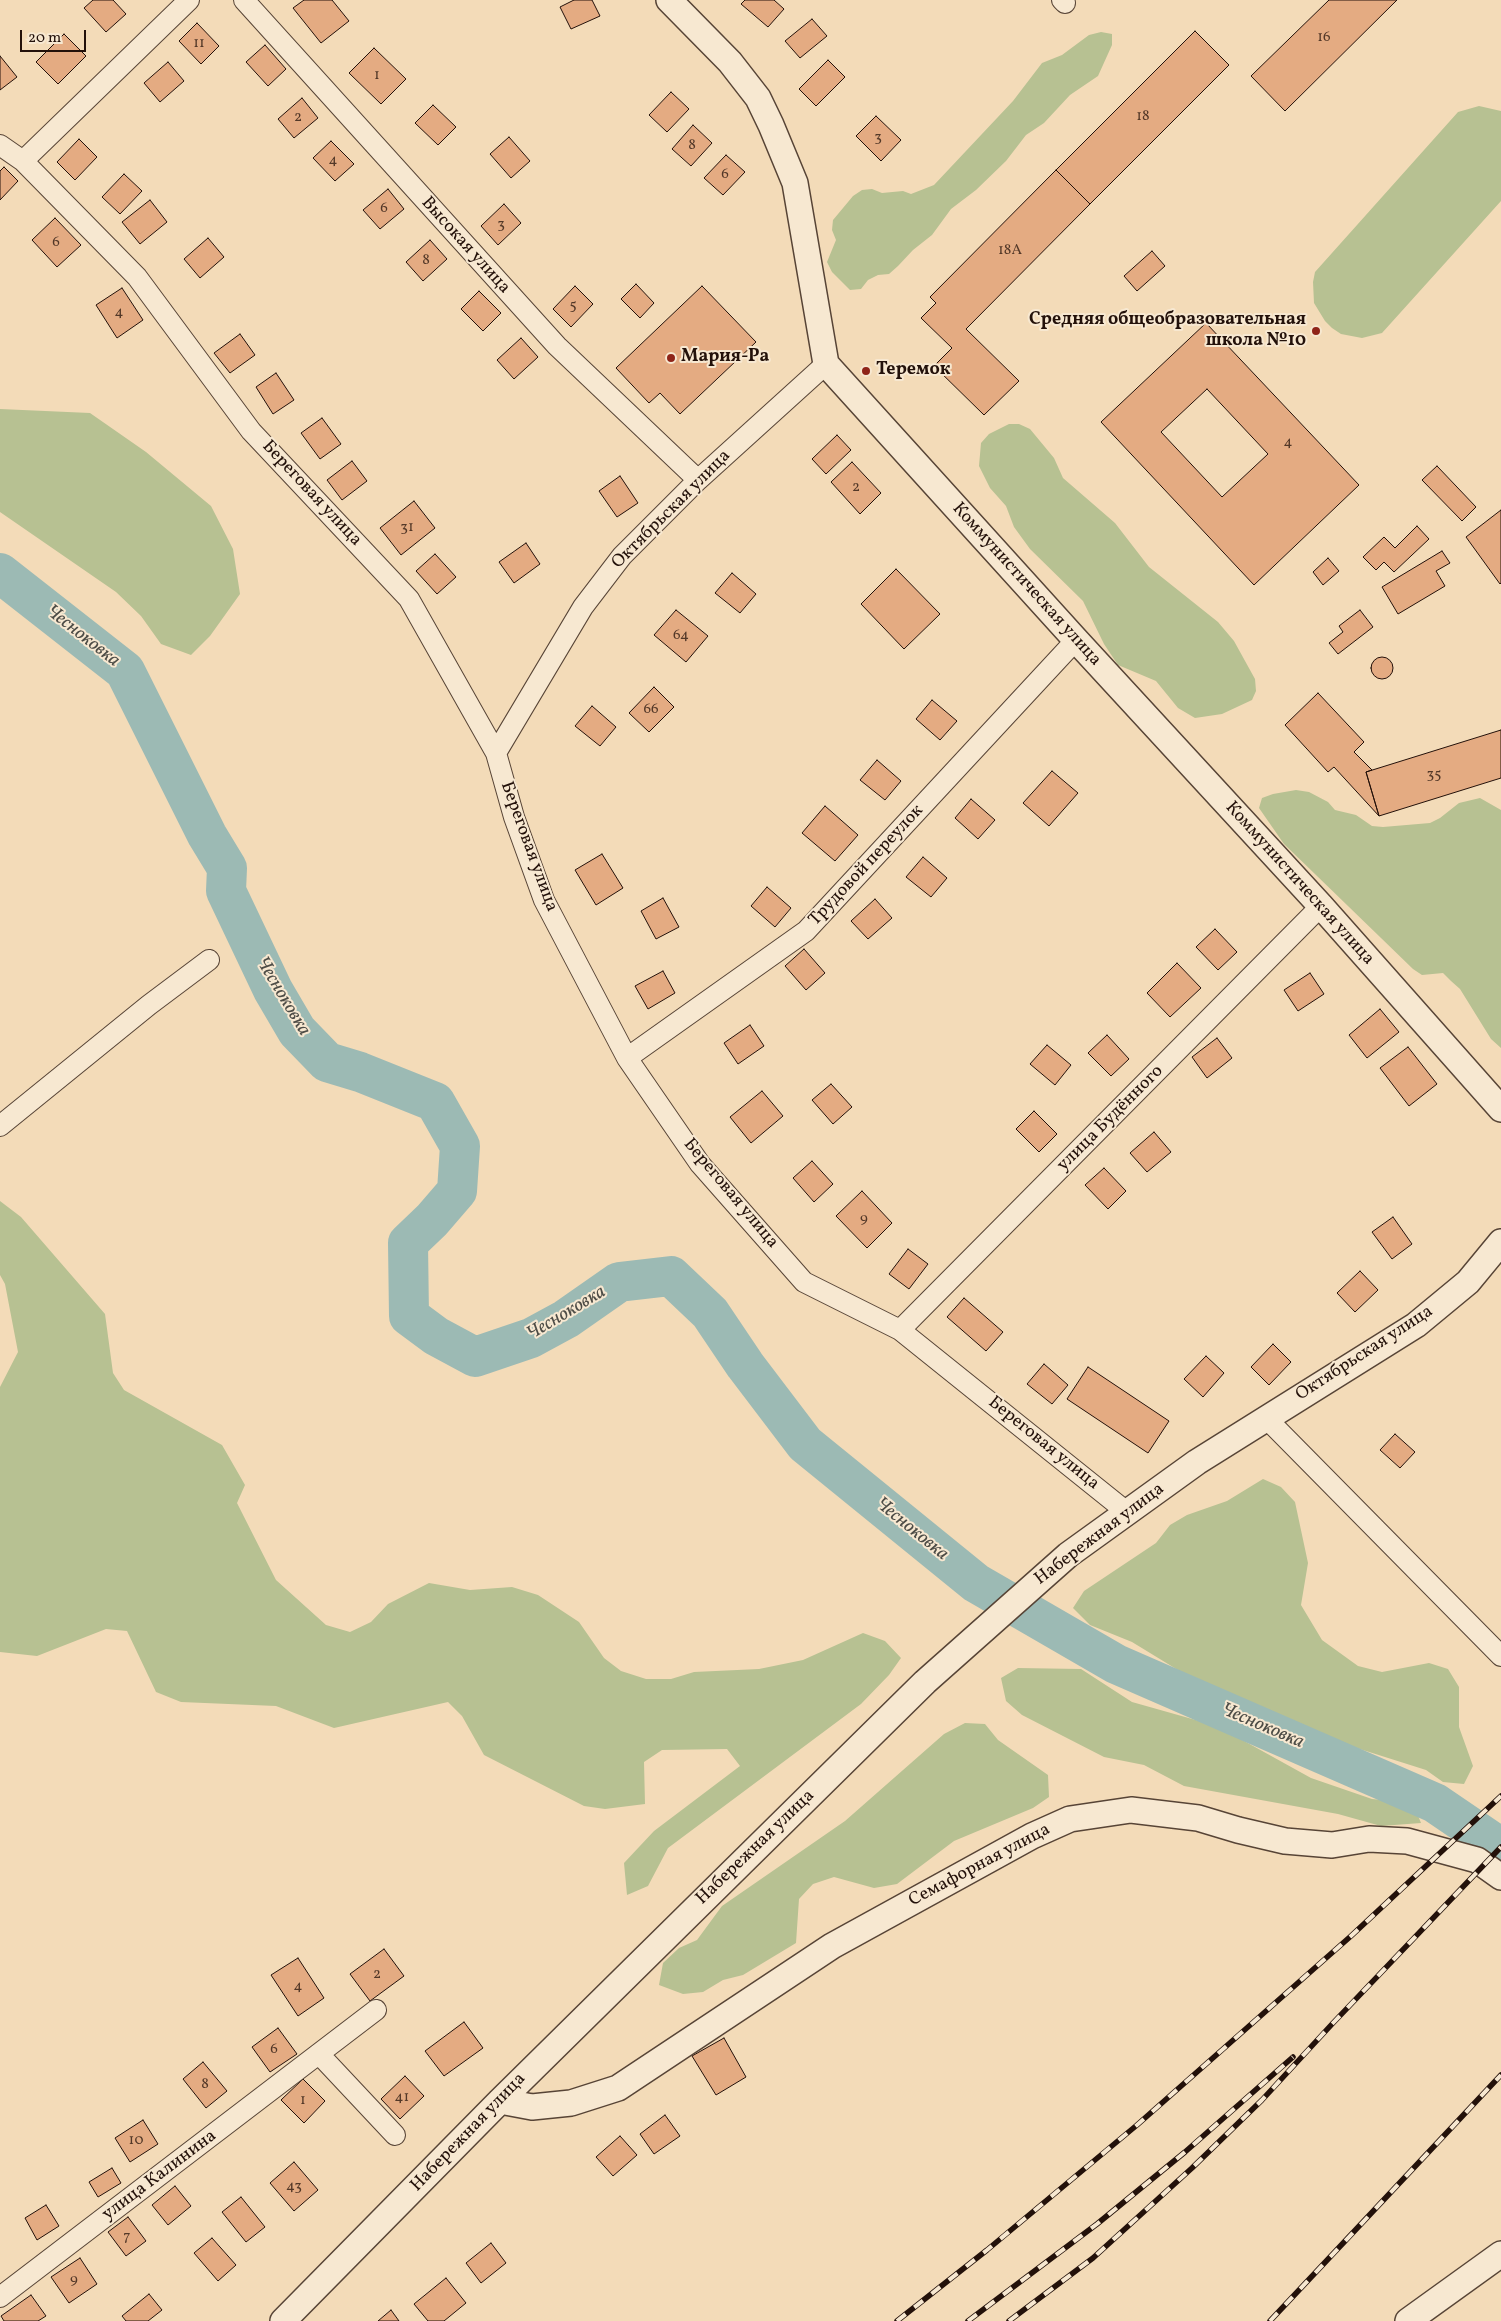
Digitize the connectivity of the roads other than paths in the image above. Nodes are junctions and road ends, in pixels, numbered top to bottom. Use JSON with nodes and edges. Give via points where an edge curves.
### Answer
{"nodes":[{"id":1,"x":188,"y":0,"type":"edge"},
{"id":2,"x":244,"y":0,"type":"edge"},
{"id":3,"x":669,"y":0,"type":"edge"},
{"id":4,"x":0,"y":145,"type":"edge"},
{"id":5,"x":23,"y":162,"type":"junction"},
{"id":6,"x":826,"y":364,"type":"junction"},
{"id":7,"x":698,"y":480,"type":"junction"},
{"id":8,"x":1076,"y":640,"type":"junction"},
{"id":9,"x":496,"y":753,"type":"junction"},
{"id":10,"x":1321,"y":906,"type":"junction"},
{"id":11,"x":209,"y":960,"type":"dead end"},
{"id":12,"x":627,"y":1058,"type":"junction"},
{"id":13,"x":1501,"y":1109,"type":"edge"},
{"id":14,"x":0,"y":1126,"type":"edge"},
{"id":15,"x":1501,"y":1242,"type":"edge"},
{"id":16,"x":900,"y":1330,"type":"junction"},
{"id":17,"x":1266,"y":1418,"type":"junction"},
{"id":18,"x":1128,"y":1513,"type":"junction"},
{"id":19,"x":1501,"y":1656,"type":"edge"},
{"id":20,"x":1501,"y":1877,"type":"edge"},
{"id":21,"x":376,"y":2010,"type":"dead end"},
{"id":22,"x":319,"y":2054,"type":"junction"},
{"id":23,"x":500,"y":2100,"type":"junction"},
{"id":24,"x":395,"y":2135,"type":"dead end"},
{"id":25,"x":1501,"y":2254,"type":"edge"},
{"id":26,"x":0,"y":2297,"type":"edge"},
{"id":27,"x":284,"y":2321,"type":"edge"},
{"id":28,"x":1408,"y":2321,"type":"edge"}],
"edges":[{"from":1,"to":5,"type":"street"},
{"from":2,"to":7,"type":"street","name":"Высокая улица","via":[[557,346]]},
{"from":3,"to":6,"type":"street","via":[[730,62],[758,98],[771,125],[795,183]]},
{"from":4,"to":5,"type":"street","name":"Береговая улица"},
{"from":5,"to":9,"type":"street","name":"Береговая улица","via":[[137,277],[251,431],[409,598]]},
{"from":6,"to":7,"type":"street","name":"Октябрьская улица"},
{"from":6,"to":8,"type":"street","name":"Коммунистическая улица"},
{"from":7,"to":9,"type":"street","name":"Октябрьская улица","via":[[622,556],[583,608]]},
{"from":8,"to":10,"type":"street","name":"Коммунистическая улица"},
{"from":8,"to":12,"type":"street","name":"Трудовой переулок","via":[[806,931]]},
{"from":9,"to":12,"type":"street","name":"Береговая улица","via":[[514,817],[544,900]]},
{"from":10,"to":13,"type":"street","name":"Коммунистическая улица"},
{"from":10,"to":16,"type":"street","name":"улица Будённого"},
{"from":11,"to":14,"type":"street"},
{"from":12,"to":16,"type":"street","name":"Береговая улица","via":[[700,1164],[804,1282]]},
{"from":15,"to":17,"type":"street","name":"Октябрьская улица","via":[[1468,1282],[1416,1325]]},
{"from":16,"to":18,"type":"street","name":"Береговая улица"},
{"from":17,"to":18,"type":"street","name":"Набережная улица","via":[[1197,1462]]},
{"from":17,"to":19,"type":"street"},
{"from":18,"to":23,"type":"street","name":"Набережная улица","via":[[1068,1555],[925,1682]]},
{"from":20,"to":23,"type":"street","name":"Семафорная улица","via":[[1477,1860],[1406,1841],[1369,1838],[1332,1844],[1285,1841],[1198,1818],[1131,1810],[1070,1819],[1032,1836],[832,1946],[618,2088],[571,2102],[532,2106]]},
{"from":21,"to":22,"type":"street","name":"улица Калинина"},
{"from":22,"to":24,"type":"street"},
{"from":22,"to":26,"type":"street","name":"улица Калинина"},
{"from":23,"to":27,"type":"street","name":"Набережная улица"},
{"from":25,"to":28,"type":"street"}]}
